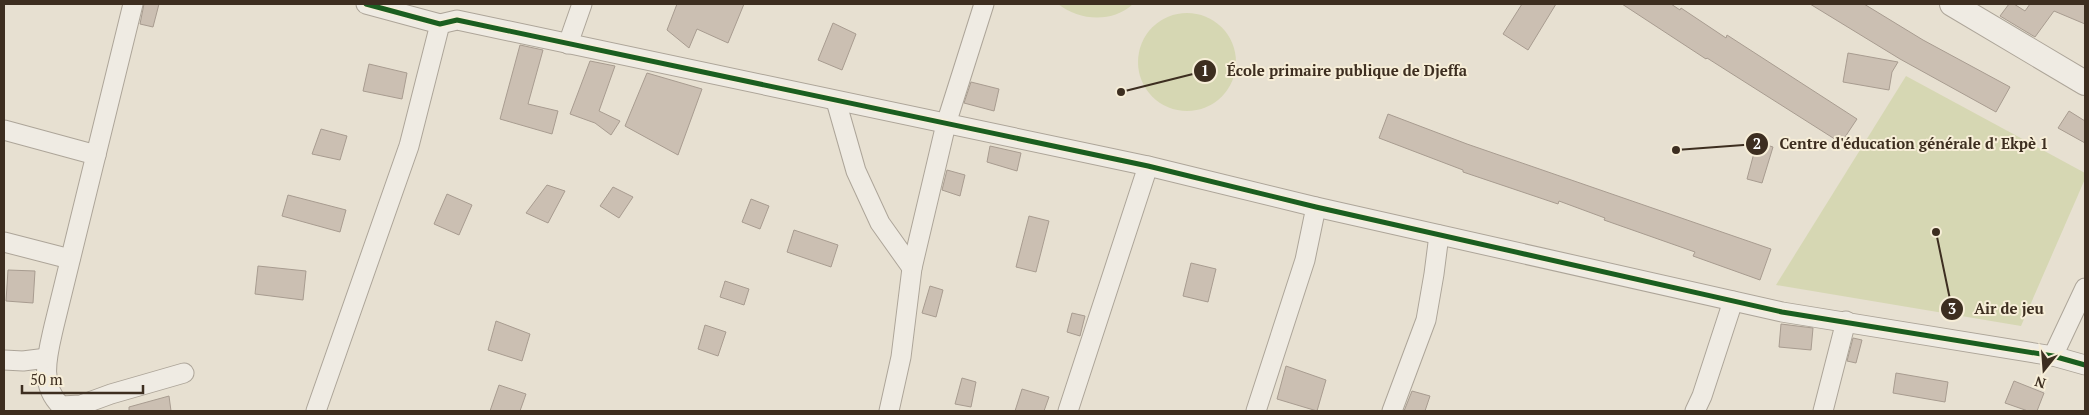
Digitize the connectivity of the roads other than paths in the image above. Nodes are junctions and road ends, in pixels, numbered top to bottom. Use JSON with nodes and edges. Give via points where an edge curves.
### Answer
{"nodes":[{"id":1,"x":133,"y":4,"type":"edge"},
{"id":2,"x":366,"y":4,"type":"edge"},
{"id":3,"x":582,"y":4,"type":"edge"},
{"id":4,"x":984,"y":4,"type":"edge"},
{"id":5,"x":1952,"y":4,"type":"edge"},
{"id":6,"x":452,"y":16,"type":"edge"},
{"id":7,"x":568,"y":44,"type":"junction"},
{"id":8,"x":2085,"y":83,"type":"edge"},
{"id":9,"x":836,"y":101,"type":"junction"},
{"id":10,"x":946,"y":124,"type":"junction"},
{"id":11,"x":4,"y":130,"type":"edge"},
{"id":12,"x":96,"y":156,"type":"junction"},
{"id":13,"x":1148,"y":166,"type":"junction"},
{"id":14,"x":1316,"y":207,"type":"junction"},
{"id":15,"x":1439,"y":235,"type":"junction"},
{"id":16,"x":4,"y":242,"type":"edge"},
{"id":17,"x":70,"y":259,"type":"junction"},
{"id":18,"x":912,"y":268,"type":"junction"},
{"id":19,"x":2085,"y":288,"type":"edge"},
{"id":20,"x":1733,"y":301,"type":"junction"},
{"id":21,"x":1846,"y":321,"type":"junction"},
{"id":22,"x":2053,"y":356,"type":"junction"},
{"id":23,"x":47,"y":358,"type":"junction"},
{"id":24,"x":4,"y":360,"type":"edge"},
{"id":25,"x":2085,"y":364,"type":"edge"},
{"id":26,"x":184,"y":373,"type":"dead end"},
{"id":27,"x":61,"y":409,"type":"edge"},
{"id":28,"x":316,"y":411,"type":"edge"},
{"id":29,"x":889,"y":411,"type":"edge"},
{"id":30,"x":1068,"y":411,"type":"edge"},
{"id":31,"x":1256,"y":411,"type":"edge"},
{"id":32,"x":1392,"y":411,"type":"edge"},
{"id":33,"x":1694,"y":411,"type":"edge"},
{"id":34,"x":1822,"y":411,"type":"edge"}],
"edges":[{"from":1,"to":12,"type":"street"},
{"from":2,"to":6,"type":"street"},
{"from":3,"to":7,"type":"street"},
{"from":4,"to":10,"type":"street"},
{"from":5,"to":8,"type":"street"},
{"from":6,"to":7,"type":"street"},
{"from":6,"to":28,"type":"street"},
{"from":7,"to":9,"type":"street"},
{"from":9,"to":10,"type":"street"},
{"from":9,"to":18,"type":"street","via":[[856,171],[880,223]]},
{"from":10,"to":13,"type":"street"},
{"from":10,"to":18,"type":"street"},
{"from":11,"to":12,"type":"street"},
{"from":12,"to":17,"type":"street"},
{"from":13,"to":14,"type":"street"},
{"from":13,"to":30,"type":"street"},
{"from":14,"to":15,"type":"street"},
{"from":14,"to":31,"type":"street","via":[[1305,260]]},
{"from":15,"to":20,"type":"street"},
{"from":15,"to":32,"type":"street","via":[[1426,320]]},
{"from":16,"to":17,"type":"street"},
{"from":17,"to":23,"type":"street"},
{"from":18,"to":29,"type":"street","via":[[901,357]]},
{"from":19,"to":22,"type":"street"},
{"from":20,"to":21,"type":"street"},
{"from":20,"to":33,"type":"street","via":[[1702,396]]},
{"from":21,"to":22,"type":"street"},
{"from":21,"to":34,"type":"street"},
{"from":22,"to":25,"type":"street"},
{"from":23,"to":24,"type":"street"},
{"from":23,"to":27,"type":"street","via":[[46,382]]},
{"from":26,"to":27,"type":"street"}]}
